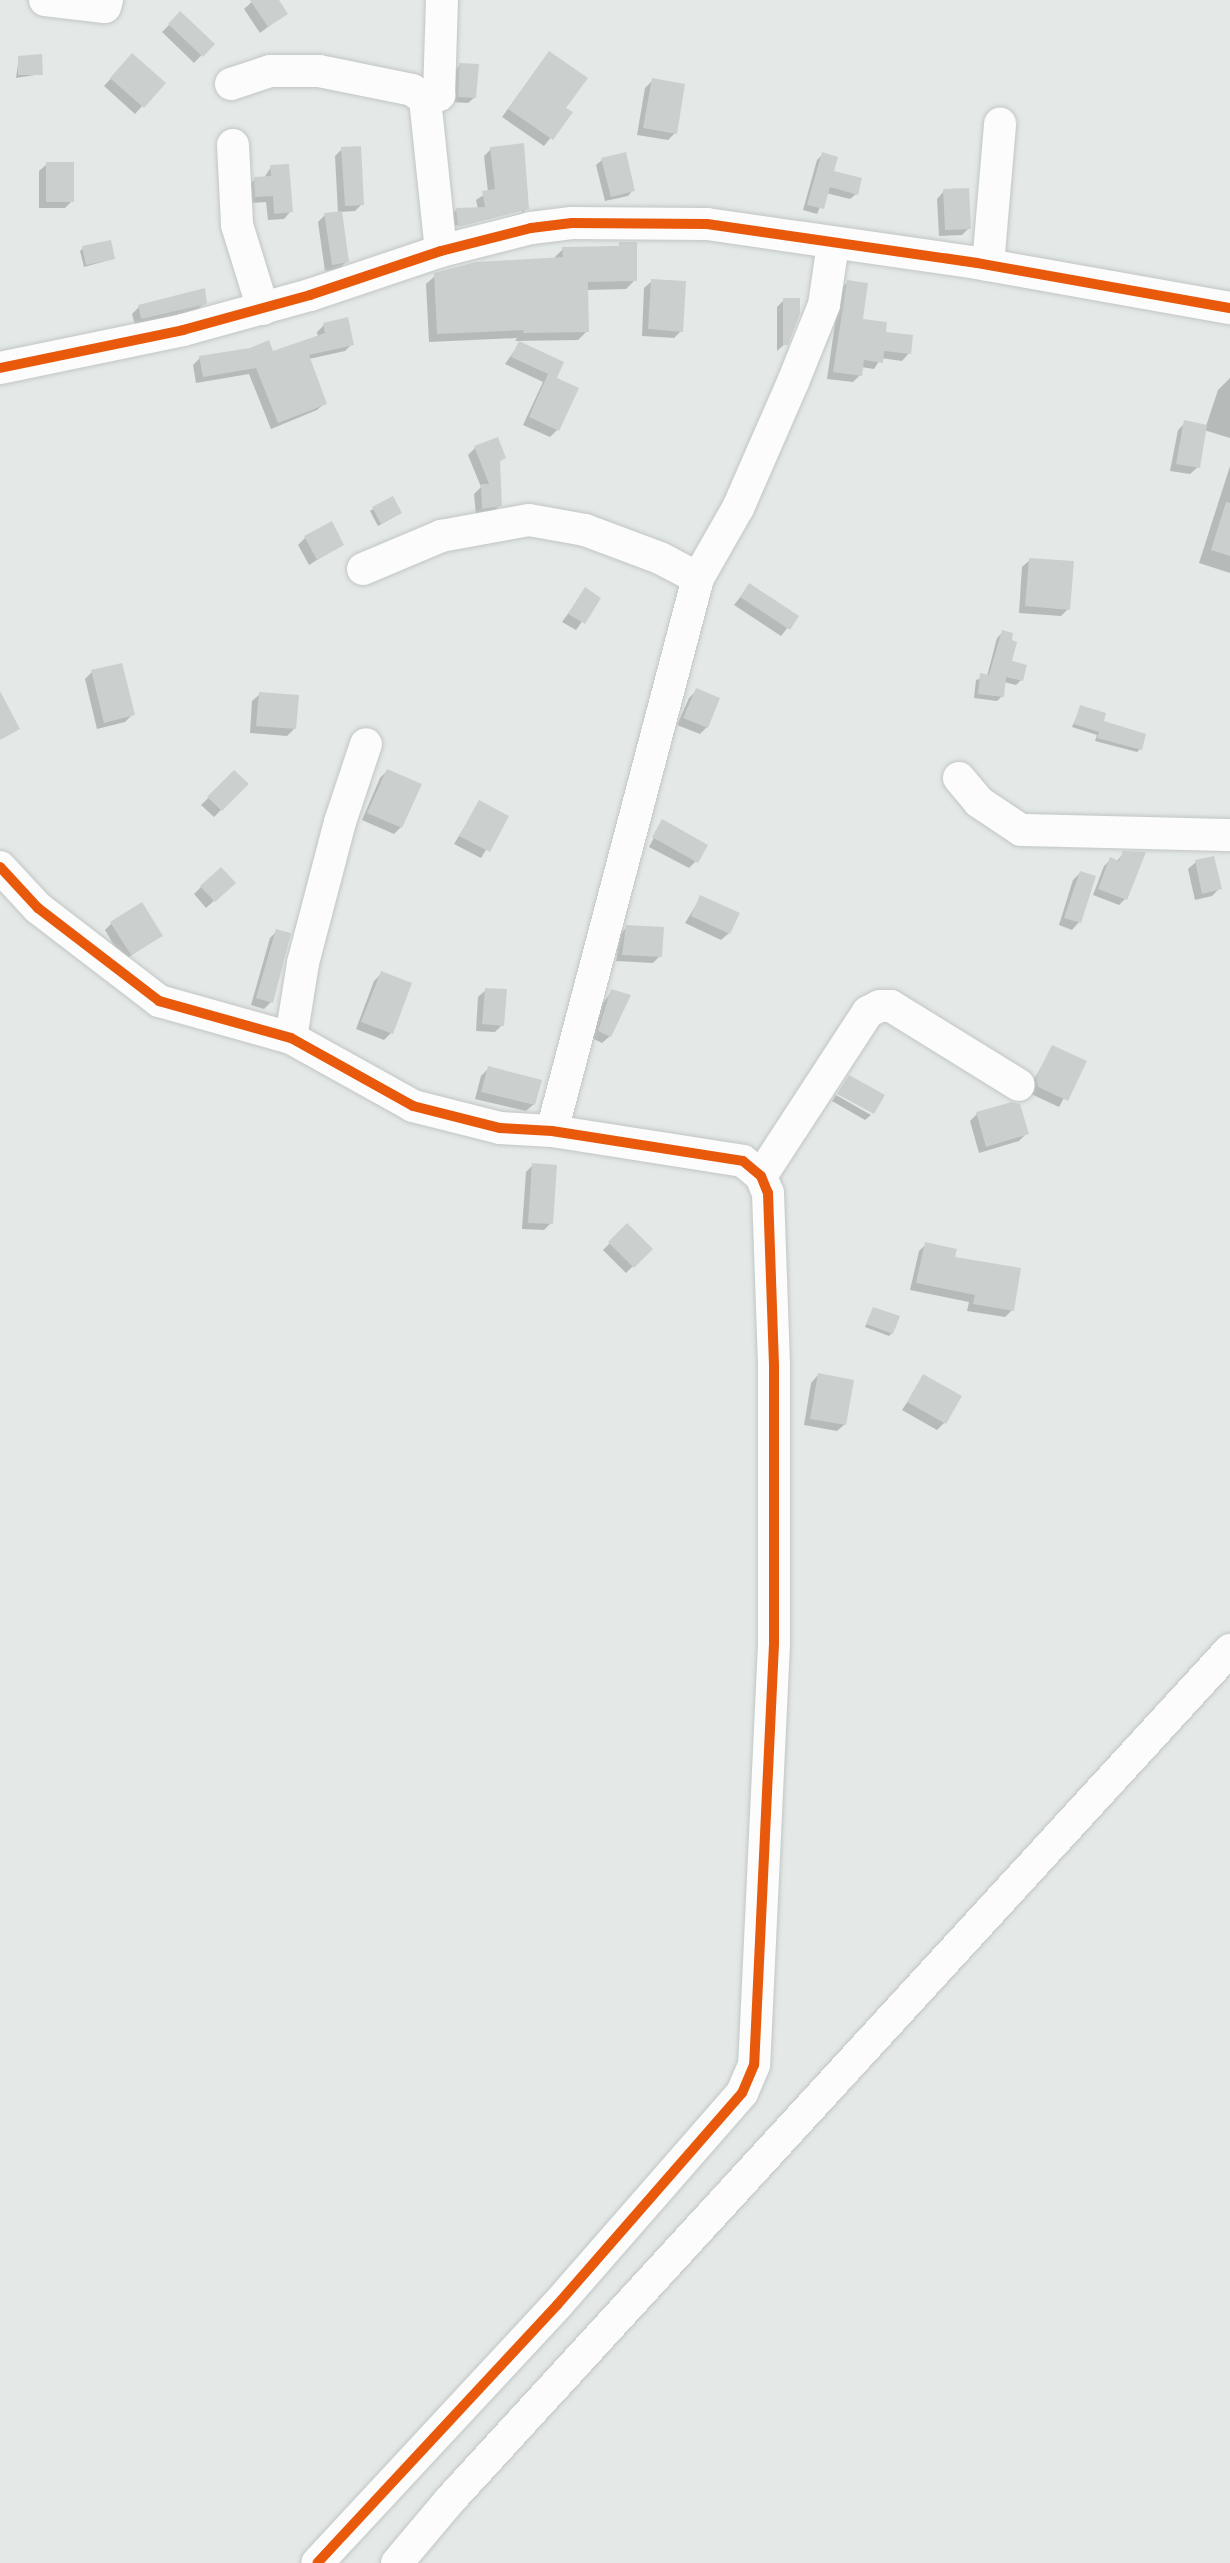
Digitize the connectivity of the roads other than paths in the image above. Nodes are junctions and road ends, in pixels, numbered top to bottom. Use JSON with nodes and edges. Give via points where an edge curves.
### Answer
{"nodes":[{"id":1,"x":45,"y":0,"type":"edge"},
{"id":2,"x":107,"y":0,"type":"edge"},
{"id":3,"x":442,"y":0,"type":"edge"},
{"id":4,"x":231,"y":84,"type":"dead end"},
{"id":5,"x":425,"y":99,"type":"junction"},
{"id":6,"x":1000,"y":124,"type":"dead end"},
{"id":7,"x":233,"y":145,"type":"dead end"},
{"id":8,"x":833,"y":244,"type":"junction"},
{"id":9,"x":441,"y":251,"type":"junction"},
{"id":10,"x":988,"y":265,"type":"junction"},
{"id":11,"x":1230,"y":308,"type":"edge"},
{"id":12,"x":263,"y":309,"type":"junction"},
{"id":13,"x":0,"y":368,"type":"edge"},
{"id":14,"x":363,"y":569,"type":"dead end"},
{"id":15,"x":698,"y":578,"type":"junction"},
{"id":16,"x":366,"y":744,"type":"dead end"},
{"id":17,"x":959,"y":778,"type":"dead end"},
{"id":18,"x":1230,"y":835,"type":"edge"},
{"id":19,"x":0,"y":867,"type":"edge"},
{"id":20,"x":291,"y":1038,"type":"junction"},
{"id":21,"x":1019,"y":1085,"type":"dead end"},
{"id":22,"x":552,"y":1131,"type":"junction"},
{"id":23,"x":761,"y":1176,"type":"junction"},
{"id":24,"x":1230,"y":1650,"type":"edge"},
{"id":25,"x":317,"y":2563,"type":"edge"},
{"id":26,"x":397,"y":2563,"type":"edge"}],
"edges":[{"from":1,"to":2,"type":"street","via":[[105,7]]},
{"from":3,"to":5,"type":"street","via":[[439,95]]},
{"from":4,"to":5,"type":"street","via":[[270,71],[319,71],[412,90]]},
{"from":5,"to":9,"type":"street"},
{"from":6,"to":10,"type":"street"},
{"from":7,"to":12,"type":"street","via":[[237,225]]},
{"from":8,"to":9,"type":"street","via":[[707,224],[572,223]]},
{"from":8,"to":10,"type":"street"},
{"from":8,"to":15,"type":"street","via":[[824,305],[793,382],[738,508]]},
{"from":9,"to":12,"type":"street"},
{"from":10,"to":11,"type":"street"},
{"from":12,"to":13,"type":"street"},
{"from":14,"to":15,"type":"street","via":[[441,536],[529,520],[585,530]]},
{"from":15,"to":22,"type":"street"},
{"from":16,"to":20,"type":"street","via":[[303,963]]},
{"from":17,"to":18,"type":"street","via":[[979,802],[1021,830]]},
{"from":19,"to":20,"type":"street","via":[[38,908],[159,1001]]},
{"from":20,"to":22,"type":"street","via":[[413,1106],[500,1128]]},
{"from":21,"to":23,"type":"street","via":[[891,1006],[880,1006],[868,1012]]},
{"from":22,"to":23,"type":"street","via":[[705,1152],[743,1161]]},
{"from":23,"to":25,"type":"street","via":[[768,1193],[774,1366],[774,1644],[754,2065],[742,2093],[557,2305]]},
{"from":24,"to":26,"type":"street"}]}
